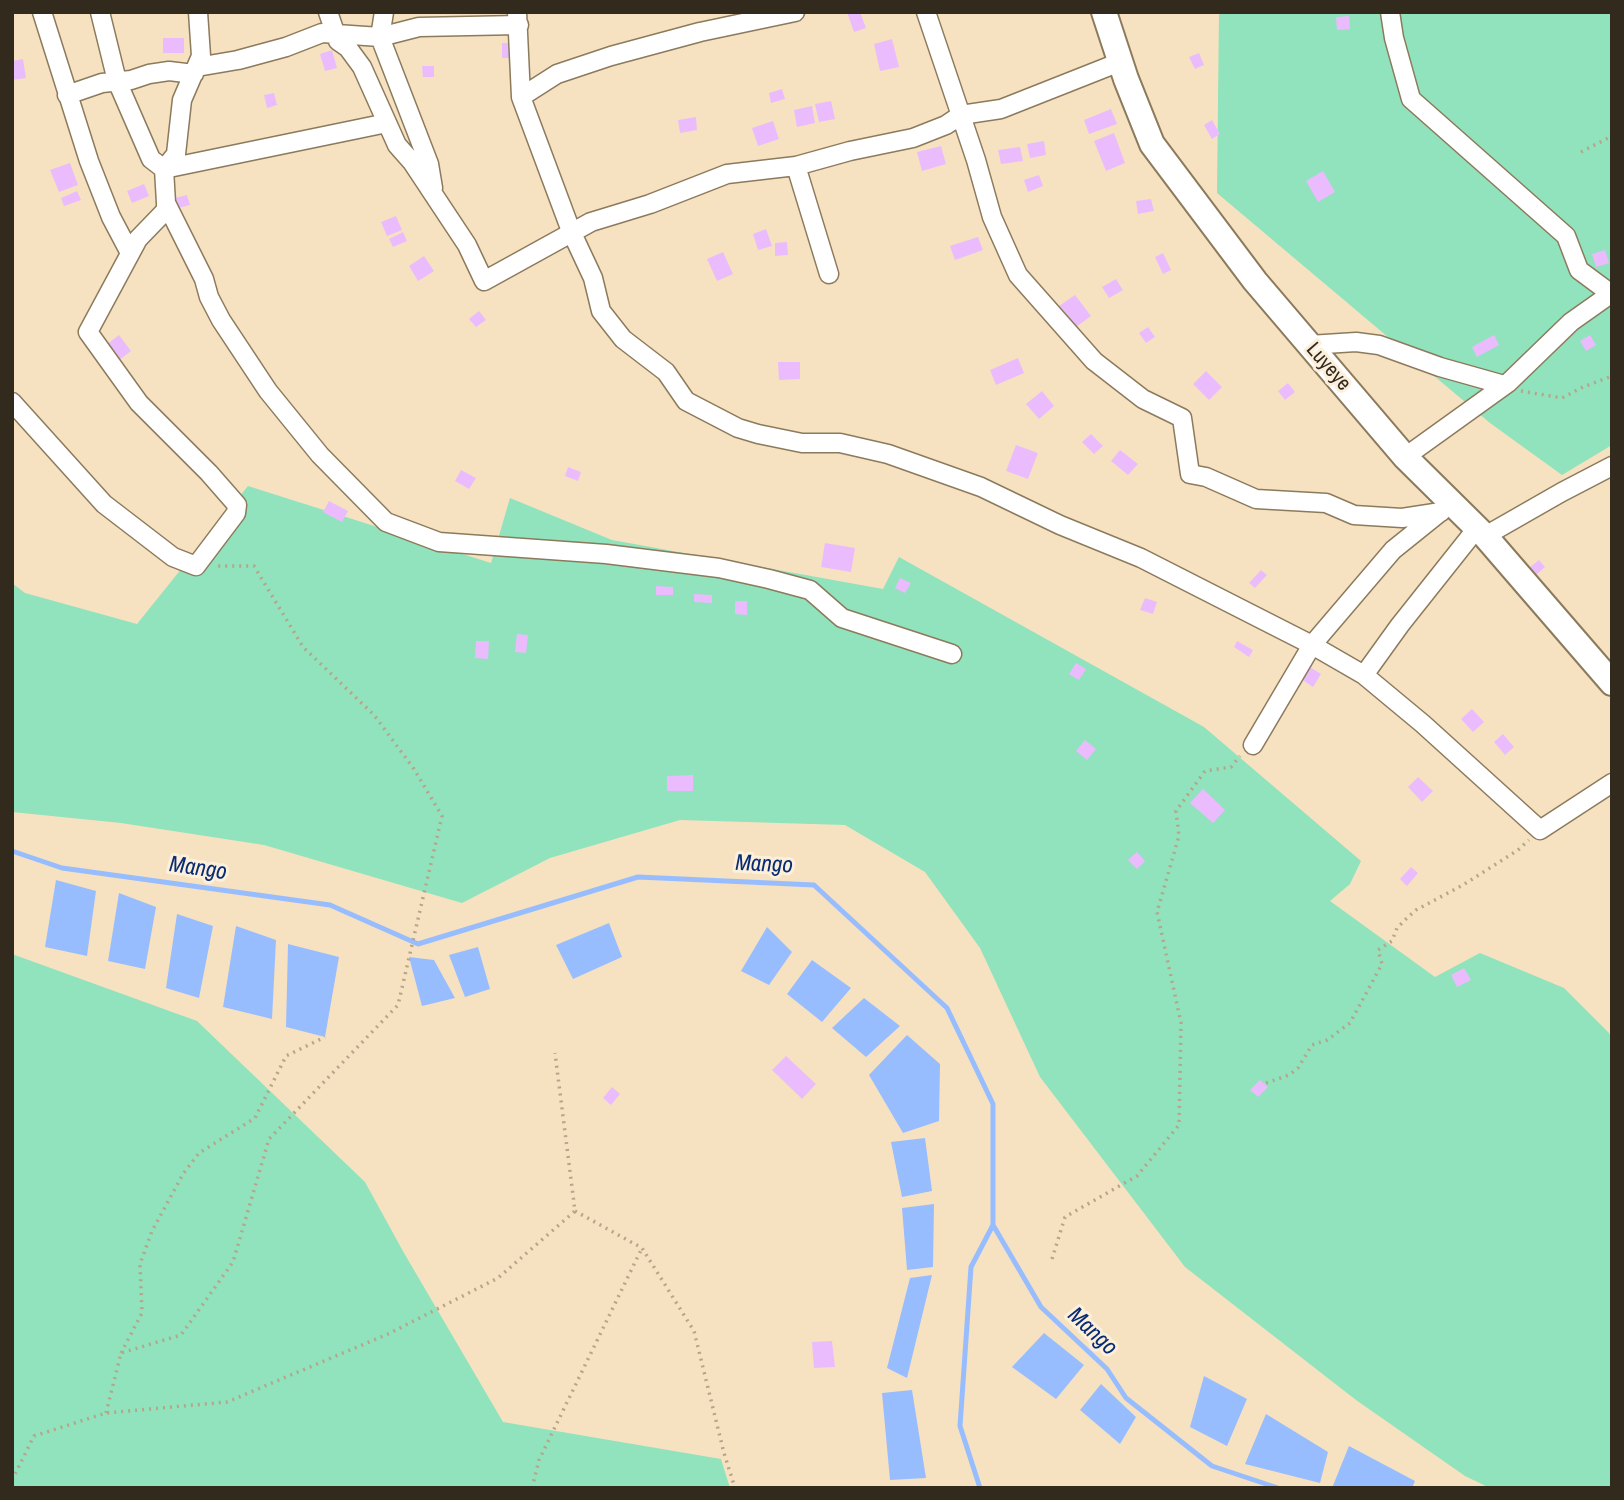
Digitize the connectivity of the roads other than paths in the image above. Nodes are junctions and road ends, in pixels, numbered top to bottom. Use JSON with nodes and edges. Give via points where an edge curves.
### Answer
{"nodes":[{"id":1,"x":42,"y":12,"type":"edge"},
{"id":2,"x":100,"y":12,"type":"edge"},
{"id":3,"x":198,"y":12,"type":"edge"},
{"id":4,"x":328,"y":12,"type":"edge"},
{"id":5,"x":384,"y":12,"type":"edge"},
{"id":6,"x":795,"y":12,"type":"edge"},
{"id":7,"x":926,"y":12,"type":"edge"},
{"id":8,"x":1104,"y":12,"type":"edge"},
{"id":9,"x":1390,"y":12,"type":"edge"},
{"id":10,"x":518,"y":19,"type":"edge"},
{"id":11,"x":335,"y":33,"type":"junction"},
{"id":12,"x":380,"y":37,"type":"junction"},
{"id":13,"x":1120,"y":62,"type":"junction"},
{"id":14,"x":195,"y":71,"type":"junction"},
{"id":15,"x":117,"y":81,"type":"junction"},
{"id":16,"x":67,"y":94,"type":"junction"},
{"id":17,"x":521,"y":97,"type":"junction"},
{"id":18,"x":961,"y":115,"type":"junction"},
{"id":19,"x":387,"y":122,"type":"junction"},
{"id":20,"x":796,"y":166,"type":"junction"},
{"id":21,"x":164,"y":169,"type":"junction"},
{"id":22,"x":434,"y":195,"type":"junction"},
{"id":23,"x":166,"y":203,"type":"junction"},
{"id":24,"x":571,"y":231,"type":"junction"},
{"id":25,"x":130,"y":253,"type":"junction"},
{"id":26,"x":829,"y":274,"type":"dead end"},
{"id":27,"x":1611,"y":293,"type":"edge"},
{"id":28,"x":1309,"y":345,"type":"junction"},
{"id":29,"x":1504,"y":385,"type":"junction"},
{"id":30,"x":12,"y":402,"type":"edge"},
{"id":31,"x":1405,"y":457,"type":"junction"},
{"id":32,"x":1612,"y":467,"type":"edge"},
{"id":33,"x":1447,"y":507,"type":"junction"},
{"id":34,"x":1481,"y":532,"type":"junction"},
{"id":35,"x":1312,"y":645,"type":"junction"},
{"id":36,"x":952,"y":654,"type":"dead end"},
{"id":37,"x":1364,"y":676,"type":"junction"},
{"id":38,"x":1612,"y":683,"type":"edge"},
{"id":39,"x":1253,"y":744,"type":"road end"},
{"id":40,"x":1612,"y":783,"type":"edge"}],
"edges":[{"from":1,"to":16,"type":"street"},
{"from":2,"to":15,"type":"street"},
{"from":3,"to":14,"type":"street","via":[[201,56]]},
{"from":4,"to":11,"type":"street"},
{"from":5,"to":12,"type":"street"},
{"from":6,"to":17,"type":"street","via":[[611,56],[557,74]]},
{"from":7,"to":18,"type":"street"},
{"from":8,"to":13,"type":"street","name":"Luyeye"},
{"from":9,"to":27,"type":"street","via":[[1411,99],[1566,236],[1579,270]]},
{"from":10,"to":12,"type":"street","via":[[419,27]]},
{"from":10,"to":17,"type":"street"},
{"from":11,"to":12,"type":"street"},
{"from":11,"to":14,"type":"street","via":[[321,33]]},
{"from":11,"to":19,"type":"street","via":[[362,66]]},
{"from":12,"to":22,"type":"street","via":[[429,164]]},
{"from":13,"to":18,"type":"street","via":[[1000,109]]},
{"from":13,"to":28,"type":"street","name":"Luyeye","via":[[1152,144]]},
{"from":14,"to":15,"type":"street"},
{"from":14,"to":21,"type":"street","via":[[182,100],[176,154]]},
{"from":15,"to":16,"type":"street"},
{"from":15,"to":21,"type":"street","via":[[151,159]]},
{"from":16,"to":25,"type":"street","via":[[98,184]]},
{"from":17,"to":24,"type":"street"},
{"from":18,"to":20,"type":"street","via":[[913,138]]},
{"from":18,"to":33,"type":"street","via":[[992,217],[1018,275],[1094,361],[1143,399],[1182,418],[1190,474],[1256,499],[1326,503],[1354,515],[1402,518]]},
{"from":19,"to":21,"type":"street"},
{"from":19,"to":22,"type":"street","via":[[400,150]]},
{"from":20,"to":24,"type":"street","via":[[727,174]]},
{"from":20,"to":26,"type":"street"},
{"from":21,"to":23,"type":"street"},
{"from":22,"to":24,"type":"street","via":[[484,281]]},
{"from":23,"to":25,"type":"street","via":[[166,210]]},
{"from":23,"to":36,"type":"street","via":[[221,320],[268,391],[320,455],[386,522],[439,542],[606,554],[769,579],[810,590],[842,618]]},
{"from":24,"to":35,"type":"street","via":[[593,278],[601,311],[623,338],[666,372],[686,401],[737,428],[802,443],[864,448],[981,487],[1141,558]]},
{"from":25,"to":30,"type":"street","via":[[88,332],[139,403],[237,505],[236,513],[196,566],[173,556],[104,504]]},
{"from":27,"to":29,"type":"street","via":[[1571,322]]},
{"from":28,"to":29,"type":"street","via":[[1379,345]]},
{"from":28,"to":31,"type":"street","name":"Luyeye"},
{"from":29,"to":31,"type":"street"},
{"from":31,"to":33,"type":"street","name":"Luyeye"},
{"from":32,"to":34,"type":"street"},
{"from":33,"to":34,"type":"street","name":"Luyeye"},
{"from":33,"to":35,"type":"street","via":[[1392,550]]},
{"from":34,"to":37,"type":"street","via":[[1399,625]]},
{"from":34,"to":38,"type":"street","name":"Luyeye"},
{"from":35,"to":37,"type":"street"},
{"from":35,"to":39,"type":"street"},
{"from":37,"to":40,"type":"street","via":[[1540,830]]}]}
